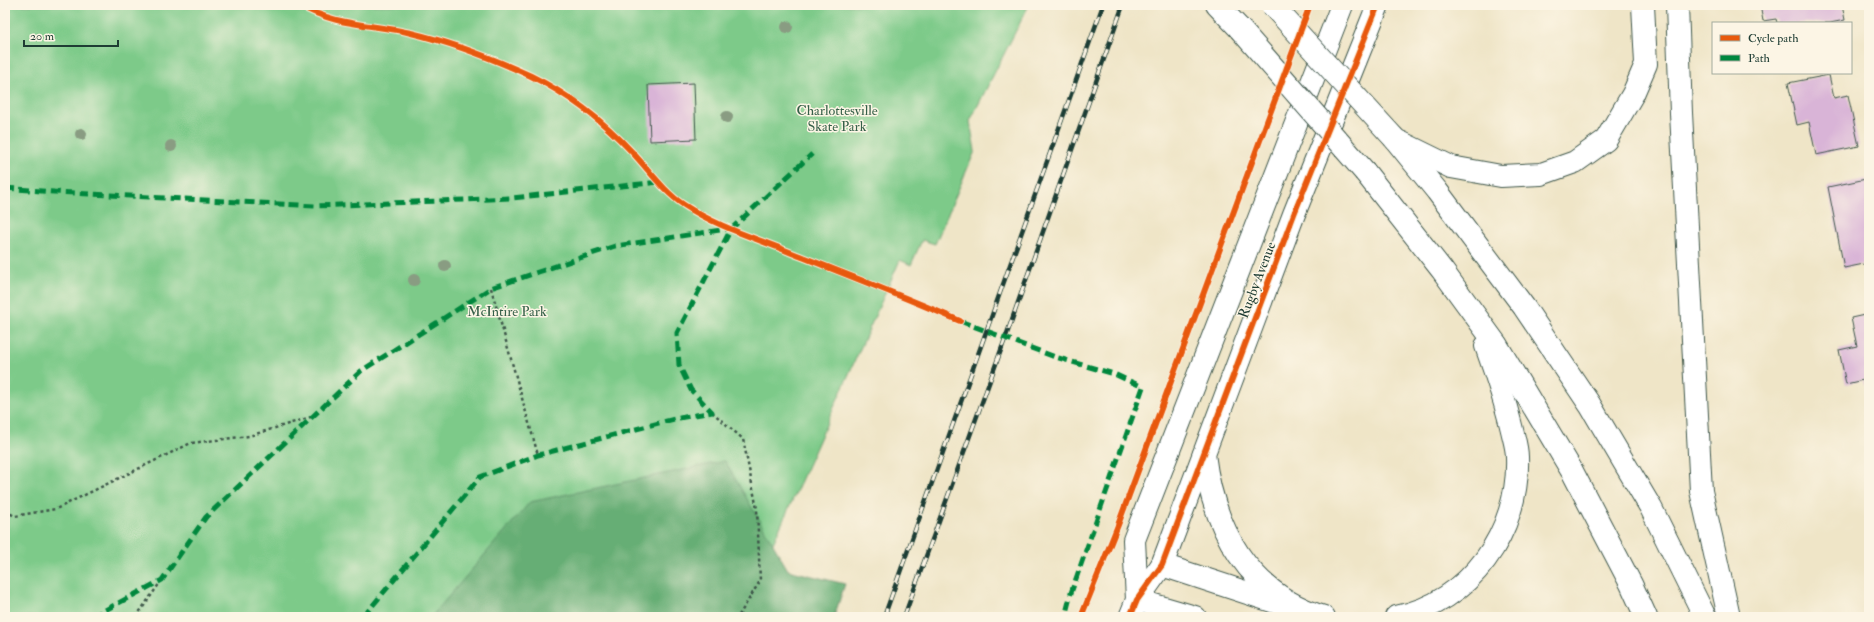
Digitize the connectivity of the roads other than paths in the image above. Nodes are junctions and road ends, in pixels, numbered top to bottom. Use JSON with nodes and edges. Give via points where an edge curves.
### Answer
{"nodes":[{"id":1,"x":1217,"y":5,"type":"edge"},
{"id":2,"x":1272,"y":5,"type":"edge"},
{"id":3,"x":1342,"y":5,"type":"edge"},
{"id":4,"x":1378,"y":5,"type":"edge"},
{"id":5,"x":1643,"y":5,"type":"edge"},
{"id":6,"x":1677,"y":5,"type":"edge"},
{"id":7,"x":1394,"y":138,"type":"junction"},
{"id":8,"x":1474,"y":314,"type":"junction"},
{"id":9,"x":1204,"y":454,"type":"junction"},
{"id":10,"x":1162,"y":565,"type":"junction"},
{"id":11,"x":1134,"y":608,"type":"edge"},
{"id":12,"x":1315,"y":614,"type":"edge"},
{"id":13,"x":1195,"y":617,"type":"edge"},
{"id":14,"x":1396,"y":617,"type":"edge"},
{"id":15,"x":1646,"y":617,"type":"edge"},
{"id":16,"x":1705,"y":617,"type":"edge"},
{"id":17,"x":1729,"y":617,"type":"edge"}],
"edges":[{"from":1,"to":8,"type":"main road","bridge":true,"via":[[1364,172]]},
{"from":2,"to":7,"type":"main road","bridge":true},
{"from":3,"to":11,"type":"main road","name":"Rugby Avenue","via":[[1134,540]]},
{"from":4,"to":9,"type":"main road","name":"Rugby Avenue","via":[[1294,214]]},
{"from":5,"to":7,"type":"main road","via":[[1646,64],[1633,94],[1606,140],[1575,162],[1541,174],[1501,176],[1451,167]]},
{"from":6,"to":17,"type":"main road","via":[[1701,491]]},
{"from":7,"to":16,"type":"main road","via":[[1524,307],[1590,405],[1650,508]]},
{"from":8,"to":14,"type":"main road","via":[[1505,403],[1517,455],[1517,488],[1506,525],[1488,557],[1463,585],[1439,601]]},
{"from":8,"to":15,"type":"main road","via":[[1496,344],[1572,471]]},
{"from":9,"to":10,"type":"main road","name":"Rugby Avenue"},
{"from":9,"to":12,"type":"main road","via":[[1214,505],[1230,543],[1251,572],[1276,595]]},
{"from":10,"to":11,"type":"main road","name":"Rugby Avenue"},
{"from":10,"to":12,"type":"main road"},
{"from":11,"to":13,"type":"main road"}]}
